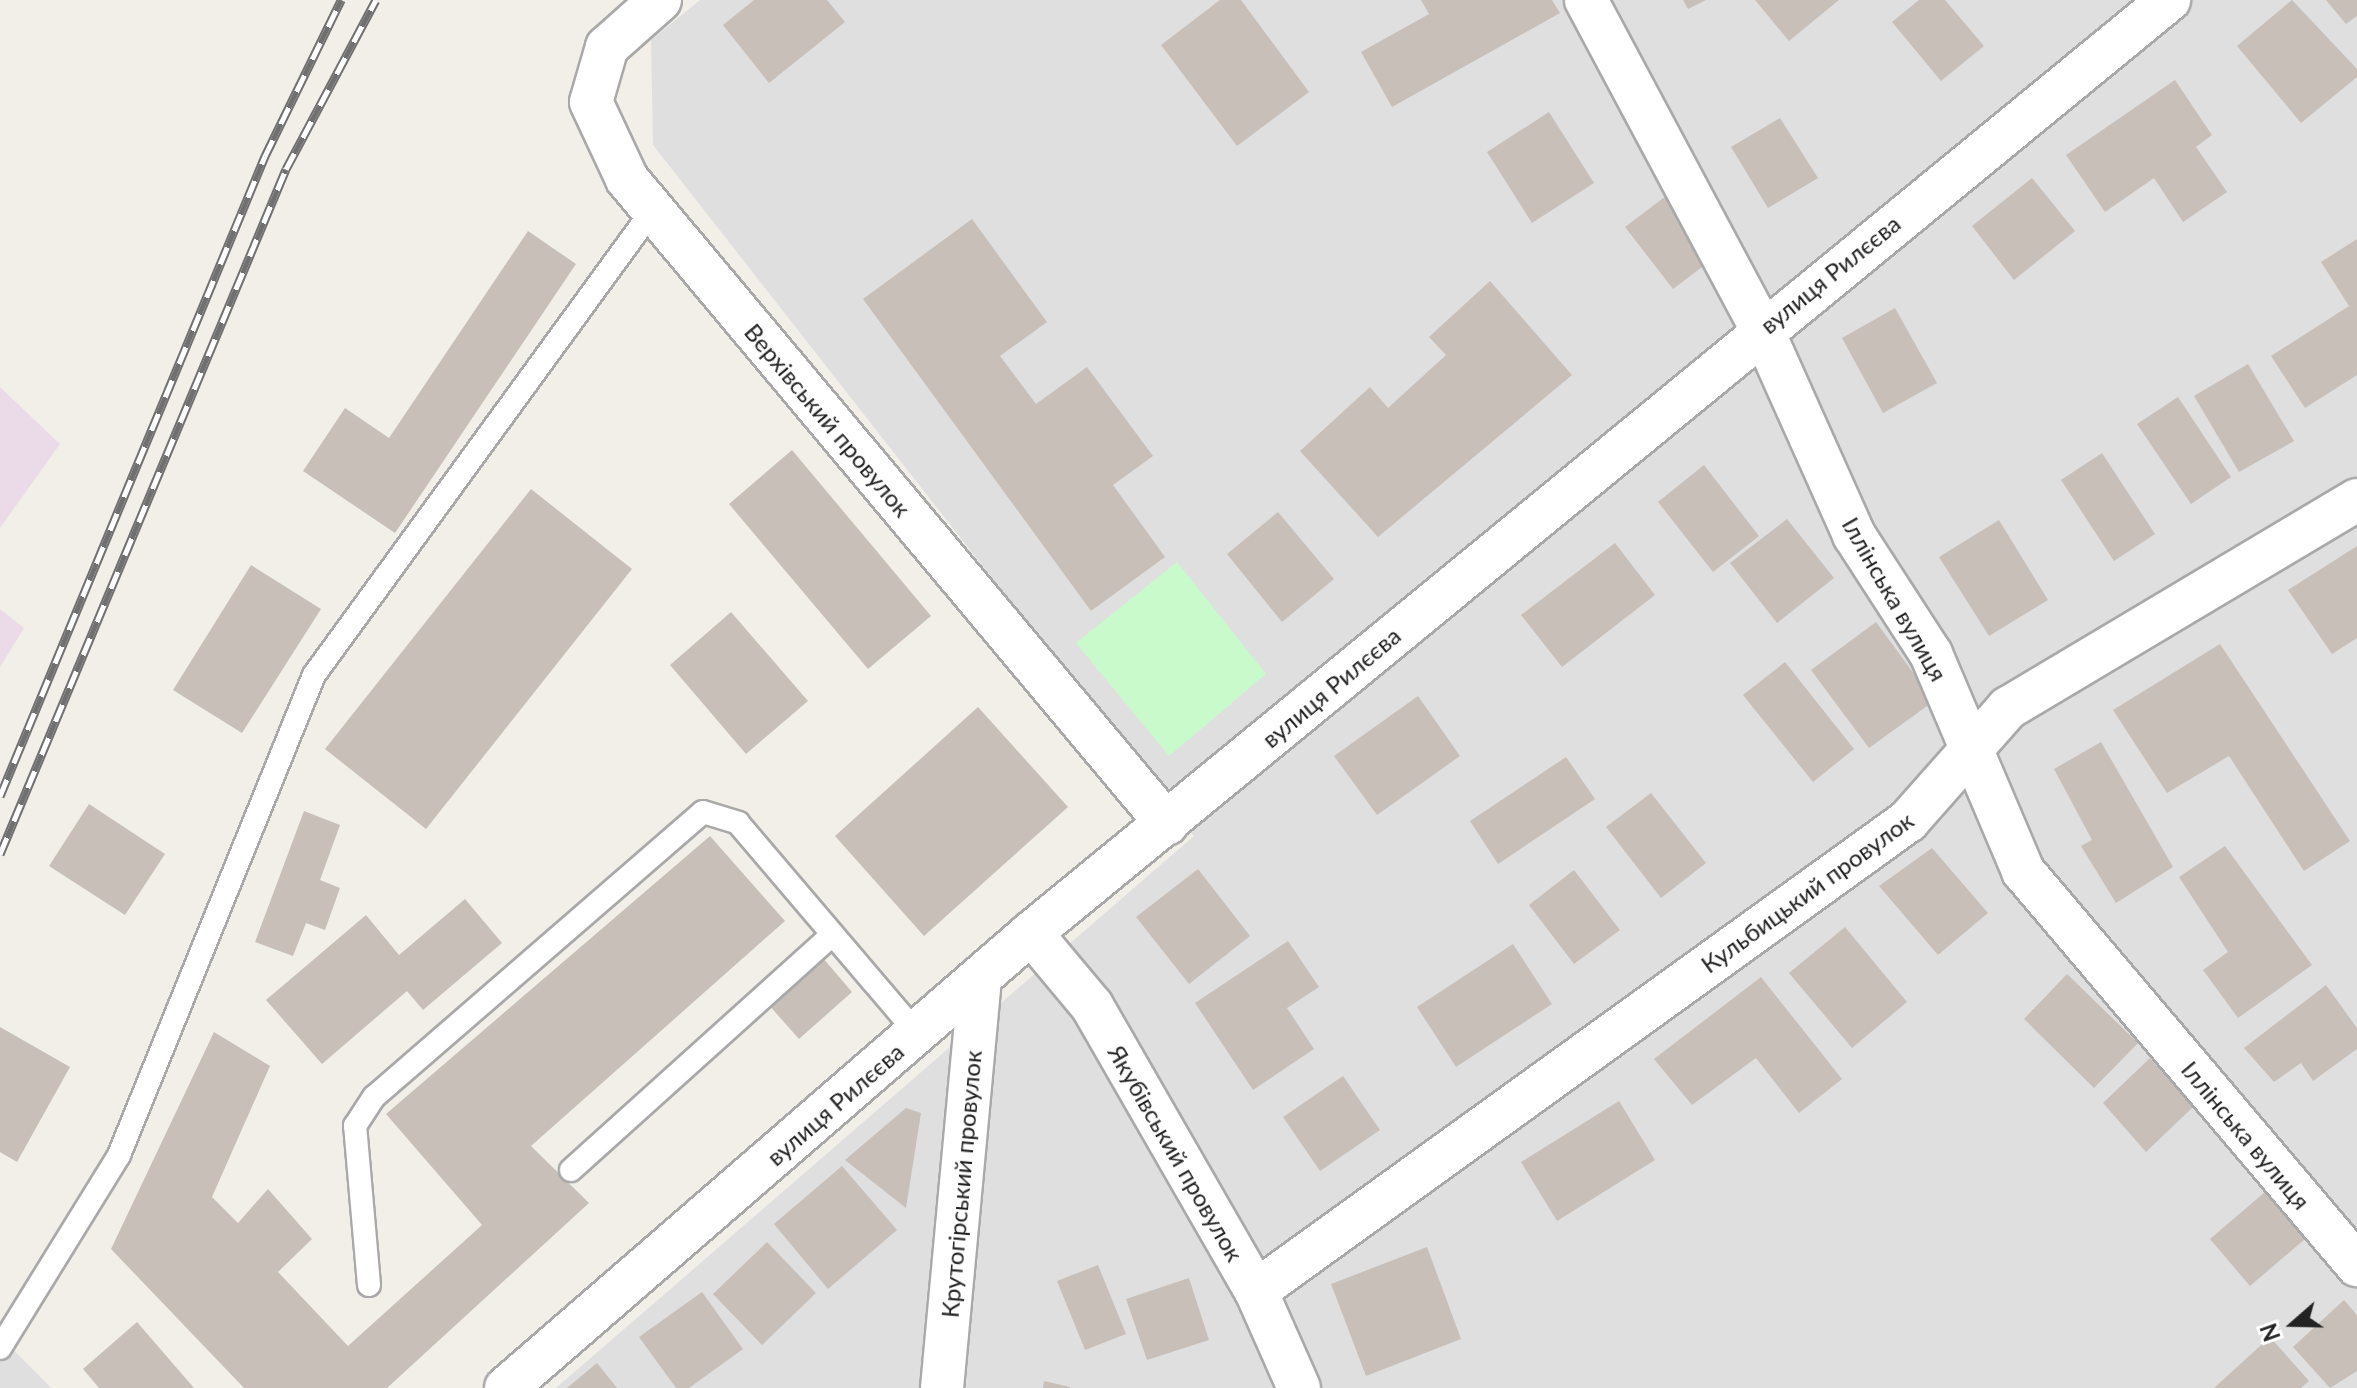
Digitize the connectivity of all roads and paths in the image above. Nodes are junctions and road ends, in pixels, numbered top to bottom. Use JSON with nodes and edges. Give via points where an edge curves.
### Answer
{"nodes":[{"id":1,"x":660,"y":0,"type":"edge"},
{"id":2,"x":1586,"y":0,"type":"edge"},
{"id":3,"x":2169,"y":0,"type":"edge"},
{"id":4,"x":652,"y":211,"type":"junction"},
{"id":5,"x":1762,"y":329,"type":"junction"},
{"id":6,"x":2357,"y":500,"type":"edge"},
{"id":7,"x":1973,"y":743,"type":"junction"},
{"id":8,"x":1167,"y":824,"type":"junction"},
{"id":9,"x":1031,"y":933,"type":"junction"},
{"id":10,"x":832,"y":935,"type":"junction"},
{"id":11,"x":980,"y":979,"type":"junction"},
{"id":12,"x":917,"y":1033,"type":"junction"},
{"id":13,"x":571,"y":1170,"type":"dead end"},
{"id":14,"x":2357,"y":1265,"type":"edge"},
{"id":15,"x":369,"y":1285,"type":"dead end"},
{"id":16,"x":1256,"y":1291,"type":"junction"},
{"id":17,"x":0,"y":1348,"type":"edge"},
{"id":18,"x":506,"y":1388,"type":"edge"},
{"id":19,"x":942,"y":1388,"type":"edge"},
{"id":20,"x":1299,"y":1388,"type":"edge"}],
"edges":[{"from":1,"to":4,"type":"street","name":"Верхівський провулок","via":[[607,47],[591,102],[627,179]]},
{"from":2,"to":5,"type":"street","name":"Іллінська вулиця"},
{"from":3,"to":5,"type":"street","name":"вулиця Рилєєва"},
{"from":4,"to":8,"type":"street","name":"Верхівський провулок"},
{"from":4,"to":17,"type":"lane","via":[[314,675],[119,1155]]},
{"from":5,"to":7,"type":"street","name":"Іллінська вулиця","via":[[1854,535],[1931,654]]},
{"from":5,"to":8,"type":"street","name":"вулиця Рилєєва"},
{"from":6,"to":7,"type":"street","name":"Кульбицький провулок","via":[[2008,708]]},
{"from":7,"to":14,"type":"street","name":"Іллінська вулиця","via":[[1990,806],[2023,871]]},
{"from":7,"to":16,"type":"street","name":"Кульбицький провулок","via":[[1908,821]]},
{"from":8,"to":9,"type":"street","name":"вулиця Рилєєва"},
{"from":9,"to":11,"type":"street","name":"вулиця Рилєєва"},
{"from":9,"to":16,"type":"street","name":"Якубівський провулок","via":[[1092,1006]]},
{"from":10,"to":12,"type":"lane"},
{"from":10,"to":13,"type":"lane"},
{"from":10,"to":15,"type":"lane","via":[[738,823],[703,812],[374,1097],[355,1126]]},
{"from":11,"to":12,"type":"street","name":"вулиця Рилєєва"},
{"from":11,"to":19,"type":"street","name":"Крутогірський провулок"},
{"from":12,"to":18,"type":"street","name":"вулиця Рилєєва"},
{"from":16,"to":20,"type":"street","name":"Якубівський провулок"}]}
